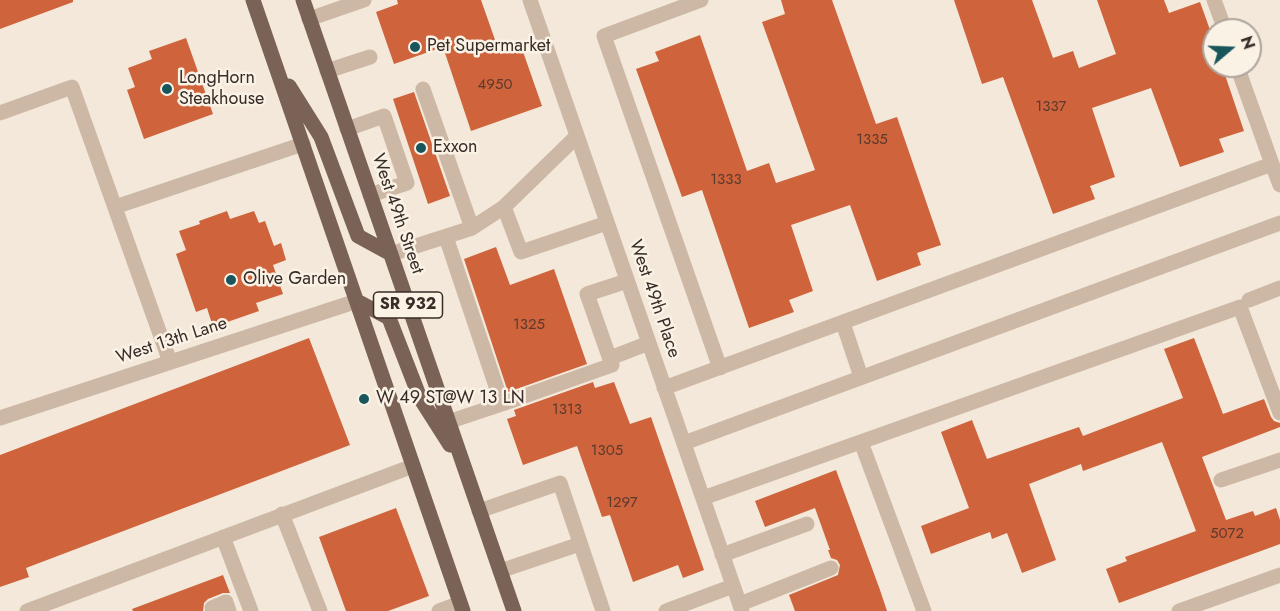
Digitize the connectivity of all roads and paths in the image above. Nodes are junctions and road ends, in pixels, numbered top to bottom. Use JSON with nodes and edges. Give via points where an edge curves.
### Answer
{"nodes":[{"id":1,"x":253,"y":0,"type":"edge"},
{"id":2,"x":303,"y":0,"type":"edge"},
{"id":3,"x":364,"y":0,"type":"edge"},
{"id":4,"x":530,"y":0,"type":"edge"},
{"id":5,"x":701,"y":0,"type":"edge"},
{"id":6,"x":1214,"y":0,"type":"edge"},
{"id":7,"x":1221,"y":18,"type":"edge"},
{"id":8,"x":309,"y":19,"type":"junction"},
{"id":9,"x":370,"y":57,"type":"dead end"},
{"id":10,"x":276,"y":66,"type":"junction"},
{"id":11,"x":327,"y":71,"type":"junction"},
{"id":12,"x":1241,"y":78,"type":"edge"},
{"id":13,"x":423,"y":89,"type":"dead end"},
{"id":14,"x":0,"y":113,"type":"edge"},
{"id":15,"x":347,"y":129,"type":"junction"},
{"id":16,"x":577,"y":136,"type":"junction"},
{"id":17,"x":303,"y":144,"type":"junction"},
{"id":18,"x":1272,"y":164,"type":"junction"},
{"id":19,"x":1280,"y":185,"type":"edge"},
{"id":20,"x":370,"y":195,"type":"junction"},
{"id":21,"x":115,"y":207,"type":"junction"},
{"id":22,"x":504,"y":207,"type":"junction"},
{"id":23,"x":607,"y":224,"type":"junction"},
{"id":24,"x":1280,"y":224,"type":"edge"},
{"id":25,"x":472,"y":228,"type":"junction"},
{"id":26,"x":446,"y":237,"type":"junction"},
{"id":27,"x":391,"y":254,"type":"junction"},
{"id":28,"x":627,"y":281,"type":"junction"},
{"id":29,"x":1280,"y":288,"type":"edge"},
{"id":30,"x":1250,"y":300,"type":"dead end"},
{"id":31,"x":357,"y":301,"type":"junction"},
{"id":32,"x":843,"y":323,"type":"junction"},
{"id":33,"x":649,"y":343,"type":"junction"},
{"id":34,"x":610,"y":358,"type":"junction"},
{"id":35,"x":170,"y":362,"type":"junction"},
{"id":36,"x":720,"y":368,"type":"junction"},
{"id":37,"x":861,"y":377,"type":"junction"},
{"id":38,"x":664,"y":388,"type":"junction"},
{"id":39,"x":502,"y":404,"type":"junction"},
{"id":40,"x":1280,"y":412,"type":"edge"},
{"id":41,"x":0,"y":418,"type":"edge"},
{"id":42,"x":448,"y":422,"type":"junction"},
{"id":43,"x":861,"y":442,"type":"junction"},
{"id":44,"x":684,"y":443,"type":"junction"},
{"id":45,"x":1280,"y":460,"type":"edge"},
{"id":46,"x":413,"y":466,"type":"junction"},
{"id":47,"x":464,"y":468,"type":"junction"},
{"id":48,"x":1221,"y":480,"type":"dead end"},
{"id":49,"x":703,"y":498,"type":"junction"},
{"id":50,"x":479,"y":511,"type":"junction"},
{"id":51,"x":282,"y":514,"type":"junction"},
{"id":52,"x":807,"y":524,"type":"dead end"},
{"id":53,"x":224,"y":537,"type":"junction"},
{"id":54,"x":580,"y":544,"type":"junction"},
{"id":55,"x":722,"y":555,"type":"junction"},
{"id":56,"x":831,"y":568,"type":"dead end"},
{"id":57,"x":500,"y":571,"type":"junction"},
{"id":58,"x":1280,"y":575,"type":"edge"},
{"id":59,"x":733,"y":586,"type":"junction"},
{"id":60,"x":461,"y":607,"type":"edge"},
{"id":61,"x":212,"y":608,"type":"dead end"},
{"id":62,"x":741,"y":608,"type":"edge"},
{"id":63,"x":674,"y":610,"type":"edge"},
{"id":64,"x":27,"y":611,"type":"edge"},
{"id":65,"x":229,"y":611,"type":"edge"},
{"id":66,"x":251,"y":611,"type":"edge"},
{"id":67,"x":320,"y":611,"type":"edge"},
{"id":68,"x":439,"y":611,"type":"edge"},
{"id":69,"x":513,"y":611,"type":"edge"},
{"id":70,"x":603,"y":611,"type":"edge"},
{"id":71,"x":924,"y":611,"type":"edge"},
{"id":72,"x":1179,"y":611,"type":"edge"}],
"edges":[{"from":1,"to":10,"type":"main road","number":"SR 932"},
{"from":2,"to":8,"type":"main road","name":"West 49th Street","number":"SR 932"},
{"from":3,"to":8,"type":"street"},
{"from":4,"to":16,"type":"street","name":"West 49th Place"},
{"from":5,"to":36,"type":"street","via":[[604,36]]},
{"from":6,"to":7,"type":"street"},
{"from":8,"to":11,"type":"main road","name":"West 49th Street","number":"SR 932"},
{"from":9,"to":11,"type":"street"},
{"from":10,"to":17,"type":"main road","number":"SR 932"},
{"from":10,"to":27,"type":"main road","via":[[321,137],[358,236]]},
{"from":11,"to":15,"type":"main road","name":"West 49th Street","number":"SR 932"},
{"from":12,"to":18,"type":"street"},
{"from":13,"to":25,"type":"street"},
{"from":14,"to":21,"type":"street","via":[[72,87]]},
{"from":15,"to":20,"type":"main road","name":"West 49th Street","number":"SR 932"},
{"from":15,"to":20,"type":"street","via":[[384,117],[407,183]]},
{"from":16,"to":22,"type":"street"},
{"from":16,"to":23,"type":"street","name":"West 49th Place"},
{"from":17,"to":21,"type":"street"},
{"from":17,"to":31,"type":"main road","number":"SR 932"},
{"from":18,"to":19,"type":"street"},
{"from":18,"to":32,"type":"street"},
{"from":20,"to":27,"type":"main road","name":"West 49th Street","number":"SR 932"},
{"from":21,"to":35,"type":"street"},
{"from":22,"to":23,"type":"street","via":[[520,252]]},
{"from":22,"to":25,"type":"street"},
{"from":23,"to":28,"type":"street","name":"West 49th Place"},
{"from":24,"to":37,"type":"street"},
{"from":25,"to":26,"type":"street"},
{"from":26,"to":27,"type":"street"},
{"from":26,"to":39,"type":"street"},
{"from":27,"to":42,"type":"main road","name":"West 49th Street","number":"SR 932"},
{"from":28,"to":33,"type":"street","name":"West 49th Place"},
{"from":28,"to":34,"type":"street","via":[[587,294]]},
{"from":29,"to":30,"type":"street"},
{"from":31,"to":35,"type":"street","name":"West 13th Lane"},
{"from":31,"to":46,"type":"main road","number":"SR 932"},
{"from":31,"to":47,"type":"main road","via":[[389,318],[420,398]]},
{"from":32,"to":36,"type":"street"},
{"from":32,"to":37,"type":"street"},
{"from":33,"to":34,"type":"street"},
{"from":33,"to":38,"type":"street","name":"West 49th Place"},
{"from":34,"to":39,"type":"street","via":[[612,366]]},
{"from":35,"to":41,"type":"street","name":"West 13th Lane"},
{"from":36,"to":38,"type":"street"},
{"from":37,"to":44,"type":"street"},
{"from":38,"to":44,"type":"street","name":"West 49th Place"},
{"from":39,"to":42,"type":"street"},
{"from":40,"to":43,"type":"street","via":[[1240,307]]},
{"from":42,"to":47,"type":"main road","name":"West 49th Street","number":"SR 932"},
{"from":43,"to":49,"type":"street"},
{"from":43,"to":71,"type":"street"},
{"from":44,"to":49,"type":"street","name":"West 49th Place"},
{"from":45,"to":48,"type":"street"},
{"from":46,"to":51,"type":"street"},
{"from":46,"to":60,"type":"main road","number":"SR 932"},
{"from":47,"to":50,"type":"main road","name":"West 49th Street","number":"SR 932"},
{"from":49,"to":55,"type":"street","name":"West 49th Place"},
{"from":50,"to":54,"type":"street","via":[[560,483]]},
{"from":50,"to":57,"type":"main road","name":"West 49th Street","number":"SR 932"},
{"from":51,"to":53,"type":"street"},
{"from":51,"to":67,"type":"street"},
{"from":52,"to":55,"type":"street"},
{"from":53,"to":64,"type":"street"},
{"from":53,"to":66,"type":"street"},
{"from":54,"to":57,"type":"street"},
{"from":54,"to":70,"type":"street"},
{"from":55,"to":59,"type":"street","name":"West 49th Place"},
{"from":56,"to":62,"type":"street"},
{"from":57,"to":69,"type":"main road","name":"West 49th Street","number":"SR 932"},
{"from":58,"to":72,"type":"street"},
{"from":59,"to":62,"type":"street","name":"West 49th Place"},
{"from":59,"to":63,"type":"street"},
{"from":60,"to":68,"type":"street"},
{"from":61,"to":65,"type":"street","via":[[226,602]]}]}
